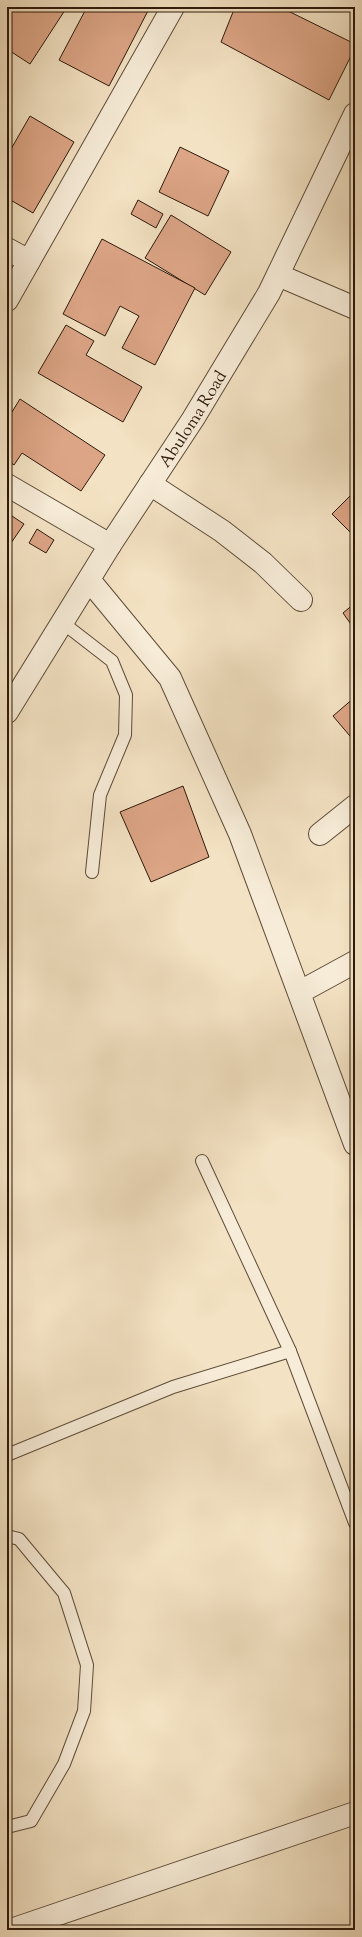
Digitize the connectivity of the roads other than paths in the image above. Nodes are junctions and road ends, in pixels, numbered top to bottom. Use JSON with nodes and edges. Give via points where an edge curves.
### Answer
{"nodes":[{"id":1,"x":173,"y":7,"type":"edge"},
{"id":2,"x":355,"y":114,"type":"edge"},
{"id":3,"x":7,"y":249,"type":"edge"},
{"id":4,"x":29,"y":261,"type":"junction"},
{"id":5,"x":278,"y":275,"type":"junction"},
{"id":6,"x":7,"y":300,"type":"edge"},
{"id":7,"x":355,"y":308,"type":"edge"},
{"id":8,"x":150,"y":484,"type":"junction"},
{"id":9,"x":7,"y":485,"type":"edge"},
{"id":10,"x":110,"y":545,"type":"junction"},
{"id":11,"x":90,"y":581,"type":"junction"},
{"id":12,"x":301,"y":600,"type":"dead end"},
{"id":13,"x":63,"y":623,"type":"junction"},
{"id":14,"x":7,"y":712,"type":"edge"},
{"id":15,"x":355,"y":806,"type":"edge"},
{"id":16,"x":320,"y":834,"type":"dead end"},
{"id":17,"x":92,"y":872,"type":"dead end"},
{"id":18,"x":355,"y":962,"type":"edge"},
{"id":19,"x":300,"y":992,"type":"junction"},
{"id":20,"x":355,"y":1144,"type":"edge"},
{"id":21,"x":202,"y":1161,"type":"dead end"},
{"id":22,"x":290,"y":1350,"type":"junction"},
{"id":23,"x":7,"y":1455,"type":"edge"},
{"id":24,"x":355,"y":1523,"type":"edge"},
{"id":25,"x":7,"y":1536,"type":"edge"},
{"id":26,"x":355,"y":1813,"type":"edge"},
{"id":27,"x":7,"y":1827,"type":"edge"},
{"id":28,"x":11,"y":1930,"type":"edge"}],
"edges":[{"from":1,"to":4,"type":"street"},
{"from":2,"to":5,"type":"street","name":"Abuloma Road"},
{"from":3,"to":4,"type":"street"},
{"from":4,"to":6,"type":"street"},
{"from":5,"to":7,"type":"street"},
{"from":5,"to":8,"type":"street","name":"Abuloma Road","via":[[193,419]]},
{"from":8,"to":10,"type":"street","name":"Abuloma Road"},
{"from":8,"to":12,"type":"street","via":[[222,531],[263,563]]},
{"from":9,"to":10,"type":"street"},
{"from":10,"to":11,"type":"street","name":"Abuloma Road"},
{"from":11,"to":13,"type":"street","name":"Abuloma Road"},
{"from":11,"to":19,"type":"street","via":[[170,678],[240,834]]},
{"from":13,"to":14,"type":"street","name":"Abuloma Road"},
{"from":13,"to":17,"type":"lane","via":[[112,661],[126,695],[125,735],[100,795]]},
{"from":15,"to":16,"type":"street"},
{"from":18,"to":19,"type":"street"},
{"from":19,"to":20,"type":"street"},
{"from":21,"to":22,"type":"lane"},
{"from":22,"to":23,"type":"lane","via":[[173,1387]]},
{"from":22,"to":24,"type":"lane"},
{"from":25,"to":27,"type":"lane","via":[[19,1538],[64,1593],[87,1665],[84,1711],[64,1764],[31,1820]]},
{"from":26,"to":28,"type":"street"}]}
